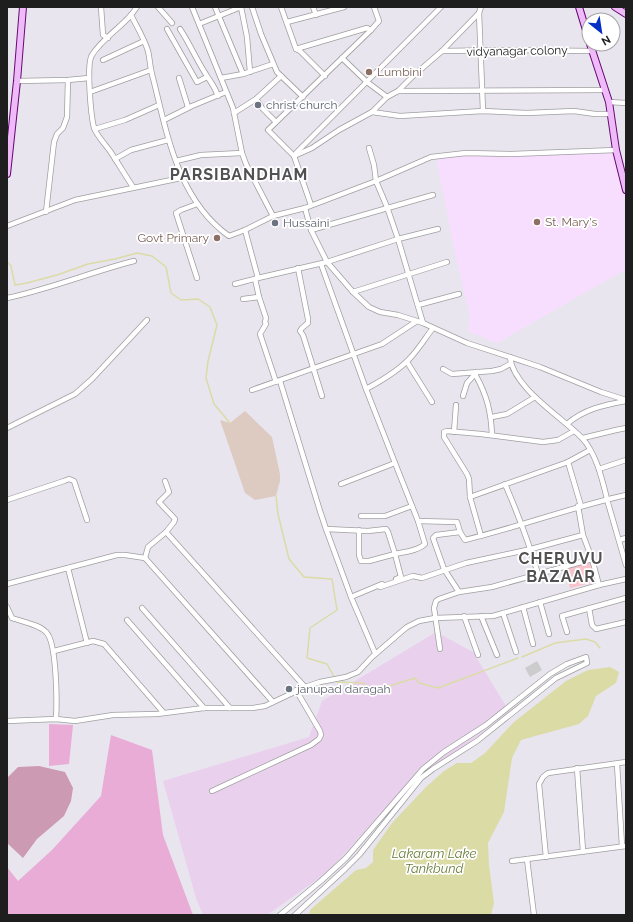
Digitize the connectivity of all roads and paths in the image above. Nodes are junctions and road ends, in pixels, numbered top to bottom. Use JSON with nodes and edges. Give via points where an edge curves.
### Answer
{"nodes":[{"id":1,"x":23,"y":7,"type":"edge"},
{"id":2,"x":101,"y":7,"type":"edge"},
{"id":3,"x":137,"y":7,"type":"edge"},
{"id":4,"x":158,"y":7,"type":"edge"},
{"id":5,"x":192,"y":7,"type":"edge"},
{"id":6,"x":214,"y":7,"type":"edge"},
{"id":7,"x":252,"y":7,"type":"edge"},
{"id":8,"x":281,"y":7,"type":"edge"},
{"id":9,"x":313,"y":7,"type":"edge"},
{"id":10,"x":344,"y":7,"type":"edge"},
{"id":11,"x":374,"y":7,"type":"edge"},
{"id":12,"x":441,"y":7,"type":"edge"},
{"id":13,"x":481,"y":7,"type":"edge"},
{"id":14,"x":616,"y":7,"type":"edge"},
{"id":15,"x":480,"y":12,"type":"junction"},
{"id":16,"x":626,"y":14,"type":"edge"},
{"id":17,"x":131,"y":15,"type":"junction"},
{"id":18,"x":316,"y":15,"type":"junction"},
{"id":19,"x":218,"y":17,"type":"junction"},
{"id":20,"x":287,"y":22,"type":"junction"},
{"id":21,"x":172,"y":23,"type":"dead end"},
{"id":22,"x":198,"y":24,"type":"junction"},
{"id":23,"x":180,"y":28,"type":"dead end"},
{"id":24,"x":167,"y":29,"type":"dead end"},
{"id":25,"x":371,"y":30,"type":"junction"},
{"id":26,"x":108,"y":38,"type":"junction"},
{"id":27,"x":144,"y":41,"type":"junction"},
{"id":28,"x":296,"y":49,"type":"junction"},
{"id":29,"x":481,"y":50,"type":"junction"},
{"id":30,"x":442,"y":51,"type":"junction"},
{"id":31,"x":581,"y":51,"type":"edge"},
{"id":32,"x":592,"y":52,"type":"edge"},
{"id":33,"x":342,"y":58,"type":"junction"},
{"id":34,"x":103,"y":60,"type":"dead end"},
{"id":35,"x":273,"y":64,"type":"junction"},
{"id":36,"x":151,"y":70,"type":"junction"},
{"id":37,"x":250,"y":72,"type":"junction"},
{"id":38,"x":243,"y":74,"type":"junction"},
{"id":39,"x":207,"y":76,"type":"junction"},
{"id":40,"x":281,"y":76,"type":"junction"},
{"id":41,"x":326,"y":76,"type":"junction"},
{"id":42,"x":89,"y":78,"type":"junction"},
{"id":43,"x":180,"y":78,"type":"dead end"},
{"id":44,"x":221,"y":78,"type":"junction"},
{"id":45,"x":68,"y":80,"type":"junction"},
{"id":46,"x":17,"y":81,"type":"junction"},
{"id":47,"x":367,"y":82,"type":"junction"},
{"id":48,"x":398,"y":90,"type":"junction"},
{"id":49,"x":483,"y":90,"type":"junction"},
{"id":50,"x":605,"y":90,"type":"junction"},
{"id":51,"x":90,"y":92,"type":"junction"},
{"id":52,"x":226,"y":92,"type":"junction"},
{"id":53,"x":218,"y":96,"type":"junction"},
{"id":54,"x":303,"y":97,"type":"junction"},
{"id":55,"x":387,"y":97,"type":"junction"},
{"id":56,"x":256,"y":99,"type":"junction"},
{"id":57,"x":609,"y":102,"type":"junction"},
{"id":58,"x":626,"y":103,"type":"edge"},
{"id":59,"x":159,"y":105,"type":"junction"},
{"id":60,"x":188,"y":107,"type":"junction"},
{"id":61,"x":372,"y":112,"type":"junction"},
{"id":62,"x":483,"y":112,"type":"junction"},
{"id":63,"x":234,"y":113,"type":"junction"},
{"id":64,"x":611,"y":114,"type":"junction"},
{"id":65,"x":164,"y":120,"type":"junction"},
{"id":66,"x":276,"y":122,"type":"junction"},
{"id":67,"x":95,"y":129,"type":"junction"},
{"id":68,"x":168,"y":140,"type":"junction"},
{"id":69,"x":369,"y":148,"type":"dead end"},
{"id":70,"x":616,"y":150,"type":"junction"},
{"id":71,"x":242,"y":153,"type":"junction"},
{"id":72,"x":294,"y":156,"type":"junction"},
{"id":73,"x":115,"y":159,"type":"junction"},
{"id":74,"x":176,"y":161,"type":"junction"},
{"id":75,"x":623,"y":164,"type":"edge"},
{"id":76,"x":7,"y":174,"type":"edge"},
{"id":77,"x":182,"y":178,"type":"junction"},
{"id":78,"x":376,"y":181,"type":"junction"},
{"id":79,"x":133,"y":187,"type":"junction"},
{"id":80,"x":626,"y":187,"type":"edge"},
{"id":81,"x":433,"y":195,"type":"dead end"},
{"id":82,"x":196,"y":204,"type":"junction"},
{"id":83,"x":311,"y":205,"type":"junction"},
{"id":84,"x":387,"y":207,"type":"junction"},
{"id":85,"x":305,"y":208,"type":"junction"},
{"id":86,"x":46,"y":212,"type":"junction"},
{"id":87,"x":273,"y":216,"type":"junction"},
{"id":88,"x":7,"y":226,"type":"edge"},
{"id":89,"x":438,"y":229,"type":"dead end"},
{"id":90,"x":245,"y":230,"type":"junction"},
{"id":91,"x":311,"y":230,"type":"junction"},
{"id":92,"x":398,"y":239,"type":"junction"},
{"id":93,"x":134,"y":261,"type":"dead end"},
{"id":94,"x":328,"y":262,"type":"junction"},
{"id":95,"x":447,"y":262,"type":"dead end"},
{"id":96,"x":321,"y":264,"type":"junction"},
{"id":97,"x":298,"y":268,"type":"junction"},
{"id":98,"x":409,"y":274,"type":"junction"},
{"id":99,"x":197,"y":278,"type":"dead end"},
{"id":100,"x":256,"y":278,"type":"junction"},
{"id":101,"x":235,"y":284,"type":"dead end"},
{"id":102,"x":353,"y":292,"type":"junction"},
{"id":103,"x":459,"y":294,"type":"dead end"},
{"id":104,"x":259,"y":297,"type":"junction"},
{"id":105,"x":7,"y":298,"type":"edge"},
{"id":106,"x":242,"y":299,"type":"dead end"},
{"id":107,"x":418,"y":305,"type":"junction"},
{"id":108,"x":147,"y":320,"type":"dead end"},
{"id":109,"x":417,"y":321,"type":"junction"},
{"id":110,"x":423,"y":323,"type":"junction"},
{"id":111,"x":433,"y":328,"type":"junction"},
{"id":112,"x":353,"y":355,"type":"junction"},
{"id":113,"x":510,"y":357,"type":"junction"},
{"id":114,"x":407,"y":362,"type":"junction"},
{"id":115,"x":510,"y":364,"type":"junction"},
{"id":116,"x":313,"y":368,"type":"junction"},
{"id":117,"x":443,"y":369,"type":"dead end"},
{"id":118,"x":476,"y":372,"type":"junction"},
{"id":119,"x":278,"y":381,"type":"junction"},
{"id":120,"x":366,"y":389,"type":"junction"},
{"id":121,"x":252,"y":390,"type":"dead end"},
{"id":122,"x":322,"y":396,"type":"dead end"},
{"id":123,"x":463,"y":396,"type":"dead end"},
{"id":124,"x":535,"y":397,"type":"junction"},
{"id":125,"x":626,"y":400,"type":"edge"},
{"id":126,"x":432,"y":402,"type":"dead end"},
{"id":127,"x":456,"y":405,"type":"dead end"},
{"id":128,"x":492,"y":417,"type":"junction"},
{"id":129,"x":567,"y":424,"type":"junction"},
{"id":130,"x":7,"y":428,"type":"edge"},
{"id":131,"x":626,"y":428,"type":"edge"},
{"id":132,"x":574,"y":431,"type":"junction"},
{"id":133,"x":454,"y":432,"type":"junction"},
{"id":134,"x":492,"y":436,"type":"junction"},
{"id":135,"x":583,"y":438,"type":"junction"},
{"id":136,"x":590,"y":450,"type":"junction"},
{"id":137,"x":626,"y":460,"type":"edge"},
{"id":138,"x":568,"y":462,"type":"junction"},
{"id":139,"x":395,"y":463,"type":"junction"},
{"id":140,"x":599,"y":469,"type":"junction"},
{"id":141,"x":165,"y":480,"type":"dead end"},
{"id":142,"x":341,"y":484,"type":"dead end"},
{"id":143,"x":505,"y":484,"type":"junction"},
{"id":144,"x":626,"y":495,"type":"edge"},
{"id":145,"x":470,"y":498,"type":"junction"},
{"id":146,"x":607,"y":499,"type":"junction"},
{"id":147,"x":7,"y":500,"type":"edge"},
{"id":148,"x":412,"y":506,"type":"junction"},
{"id":149,"x":579,"y":506,"type":"junction"},
{"id":150,"x":361,"y":516,"type":"dead end"},
{"id":151,"x":87,"y":520,"type":"dead end"},
{"id":152,"x":418,"y":521,"type":"junction"},
{"id":153,"x":522,"y":524,"type":"junction"},
{"id":154,"x":326,"y":528,"type":"junction"},
{"id":155,"x":358,"y":530,"type":"junction"},
{"id":156,"x":166,"y":532,"type":"junction"},
{"id":157,"x":460,"y":532,"type":"junction"},
{"id":158,"x":583,"y":535,"type":"junction"},
{"id":159,"x":481,"y":536,"type":"junction"},
{"id":160,"x":626,"y":538,"type":"edge"},
{"id":161,"x":619,"y":540,"type":"junction"},
{"id":162,"x":531,"y":549,"type":"junction"},
{"id":163,"x":395,"y":554,"type":"junction"},
{"id":164,"x":145,"y":558,"type":"junction"},
{"id":165,"x":592,"y":559,"type":"junction"},
{"id":166,"x":626,"y":565,"type":"edge"},
{"id":167,"x":68,"y":568,"type":"junction"},
{"id":168,"x":444,"y":569,"type":"junction"},
{"id":169,"x":538,"y":574,"type":"junction"},
{"id":170,"x":626,"y":579,"type":"edge"},
{"id":171,"x":7,"y":584,"type":"edge"},
{"id":172,"x":599,"y":585,"type":"junction"},
{"id":173,"x":380,"y":587,"type":"dead end"},
{"id":174,"x":460,"y":592,"type":"junction"},
{"id":175,"x":352,"y":597,"type":"junction"},
{"id":176,"x":626,"y":598,"type":"edge"},
{"id":177,"x":540,"y":602,"type":"junction"},
{"id":178,"x":7,"y":607,"type":"edge"},
{"id":179,"x":523,"y":607,"type":"junction"},
{"id":180,"x":142,"y":608,"type":"dead end"},
{"id":181,"x":589,"y":608,"type":"junction"},
{"id":182,"x":503,"y":613,"type":"junction"},
{"id":183,"x":464,"y":616,"type":"junction"},
{"id":184,"x":481,"y":616,"type":"junction"},
{"id":185,"x":435,"y":618,"type":"junction"},
{"id":186,"x":127,"y":620,"type":"dead end"},
{"id":187,"x":626,"y":622,"type":"edge"},
{"id":188,"x":566,"y":632,"type":"dead end"},
{"id":189,"x":549,"y":634,"type":"dead end"},
{"id":190,"x":87,"y":643,"type":"junction"},
{"id":191,"x":533,"y":644,"type":"dead end"},
{"id":192,"x":440,"y":649,"type":"dead end"},
{"id":193,"x":54,"y":651,"type":"junction"},
{"id":194,"x":516,"y":652,"type":"dead end"},
{"id":195,"x":375,"y":653,"type":"junction"},
{"id":196,"x":478,"y":655,"type":"dead end"},
{"id":197,"x":497,"y":655,"type":"dead end"},
{"id":198,"x":305,"y":687,"type":"junction"},
{"id":199,"x":296,"y":690,"type":"junction"},
{"id":200,"x":273,"y":702,"type":"junction"},
{"id":201,"x":204,"y":708,"type":"junction"},
{"id":202,"x":230,"y":708,"type":"junction"},
{"id":203,"x":163,"y":712,"type":"junction"},
{"id":204,"x":56,"y":719,"type":"junction"},
{"id":205,"x":7,"y":720,"type":"edge"},
{"id":206,"x":626,"y":762,"type":"edge"},
{"id":207,"x":617,"y":764,"type":"junction"},
{"id":208,"x":577,"y":768,"type":"junction"},
{"id":209,"x":212,"y":791,"type":"dead end"},
{"id":210,"x":624,"y":846,"type":"edge"},
{"id":211,"x":583,"y":851,"type":"junction"},
{"id":212,"x":546,"y":857,"type":"junction"},
{"id":213,"x":527,"y":859,"type":"junction"},
{"id":214,"x":512,"y":861,"type":"dead end"},
{"id":215,"x":280,"y":915,"type":"edge"},
{"id":216,"x":295,"y":915,"type":"edge"},
{"id":217,"x":534,"y":915,"type":"edge"}],
"edges":[{"from":1,"to":46,"type":"main road"},
{"from":2,"to":26,"type":"street","via":[[103,35]]},
{"from":3,"to":17,"type":"street"},
{"from":4,"to":21,"type":"street"},
{"from":5,"to":22,"type":"street"},
{"from":6,"to":19,"type":"street"},
{"from":7,"to":35,"type":"street"},
{"from":8,"to":20,"type":"street"},
{"from":9,"to":18,"type":"street"},
{"from":10,"to":18,"type":"street"},
{"from":11,"to":25,"type":"street","via":[[379,21]]},
{"from":12,"to":47,"type":"street"},
{"from":13,"to":15,"type":"street"},
{"from":14,"to":16,"type":"main road"},
{"from":15,"to":29,"type":"street"},
{"from":15,"to":30,"type":"street"},
{"from":17,"to":26,"type":"street"},
{"from":17,"to":27,"type":"street"},
{"from":18,"to":20,"type":"street"},
{"from":19,"to":22,"type":"street"},
{"from":19,"to":37,"type":"street","via":[[241,7]]},
{"from":19,"to":38,"type":"street"},
{"from":20,"to":28,"type":"street"},
{"from":22,"to":44,"type":"street"},
{"from":23,"to":39,"type":"street"},
{"from":24,"to":39,"type":"street","via":[[197,82]]},
{"from":25,"to":28,"type":"street","via":[[366,28]]},
{"from":25,"to":33,"type":"street"},
{"from":26,"to":42,"type":"street","via":[[91,56]]},
{"from":27,"to":34,"type":"street"},
{"from":27,"to":36,"type":"street"},
{"from":28,"to":41,"type":"street"},
{"from":29,"to":30,"type":"street","name":"vidyanagar colony"},
{"from":29,"to":31,"type":"street","name":"vidyanagar colony"},
{"from":29,"to":49,"type":"street"},
{"from":30,"to":48,"type":"street"},
{"from":32,"to":50,"type":"main road"},
{"from":33,"to":41,"type":"street"},
{"from":33,"to":47,"type":"street"},
{"from":35,"to":37,"type":"street"},
{"from":35,"to":40,"type":"street"},
{"from":36,"to":51,"type":"street"},
{"from":36,"to":59,"type":"street"},
{"from":37,"to":38,"type":"street"},
{"from":38,"to":44,"type":"street"},
{"from":39,"to":53,"type":"street"},
{"from":40,"to":54,"type":"street"},
{"from":40,"to":56,"type":"street"},
{"from":41,"to":54,"type":"street"},
{"from":42,"to":45,"type":"street"},
{"from":42,"to":51,"type":"street"},
{"from":43,"to":60,"type":"street"},
{"from":44,"to":52,"type":"street"},
{"from":45,"to":46,"type":"street"},
{"from":45,"to":86,"type":"street","via":[[67,117],[54,142]]},
{"from":46,"to":76,"type":"main road"},
{"from":47,"to":55,"type":"street"},
{"from":47,"to":72,"type":"street"},
{"from":48,"to":49,"type":"street"},
{"from":48,"to":55,"type":"street"},
{"from":49,"to":50,"type":"street"},
{"from":49,"to":62,"type":"street"},
{"from":50,"to":57,"type":"main road"},
{"from":51,"to":67,"type":"street"},
{"from":52,"to":53,"type":"street"},
{"from":52,"to":63,"type":"street"},
{"from":53,"to":60,"type":"street"},
{"from":54,"to":66,"type":"street"},
{"from":55,"to":61,"type":"street"},
{"from":56,"to":63,"type":"street"},
{"from":56,"to":66,"type":"street"},
{"from":57,"to":58,"type":"street"},
{"from":57,"to":64,"type":"main road"},
{"from":59,"to":65,"type":"street"},
{"from":59,"to":67,"type":"street","via":[[125,120]]},
{"from":60,"to":65,"type":"street"},
{"from":61,"to":62,"type":"street","via":[[400,116]]},
{"from":61,"to":72,"type":"street"},
{"from":62,"to":64,"type":"street","via":[[574,111]]},
{"from":63,"to":71,"type":"street"},
{"from":64,"to":70,"type":"main road"},
{"from":65,"to":68,"type":"street"},
{"from":66,"to":72,"type":"street","via":[[268,130]]},
{"from":67,"to":73,"type":"street"},
{"from":68,"to":73,"type":"street","via":[[131,150]]},
{"from":68,"to":74,"type":"street"},
{"from":69,"to":78,"type":"street"},
{"from":70,"to":75,"type":"main road"},
{"from":70,"to":78,"type":"street","via":[[466,153],[431,157]]},
{"from":71,"to":74,"type":"street","via":[[201,155]]},
{"from":71,"to":87,"type":"street","via":[[250,174]]},
{"from":72,"to":83,"type":"street"},
{"from":73,"to":79,"type":"street"},
{"from":74,"to":77,"type":"street"},
{"from":75,"to":80,"type":"main road"},
{"from":77,"to":79,"type":"street"},
{"from":77,"to":82,"type":"street"},
{"from":78,"to":83,"type":"street"},
{"from":78,"to":84,"type":"street"},
{"from":79,"to":86,"type":"street","via":[[75,200]]},
{"from":81,"to":84,"type":"street"},
{"from":82,"to":90,"type":"street","via":[[229,236]]},
{"from":82,"to":99,"type":"street","via":[[176,213]]},
{"from":83,"to":85,"type":"street"},
{"from":84,"to":91,"type":"street"},
{"from":84,"to":92,"type":"street"},
{"from":85,"to":87,"type":"street"},
{"from":85,"to":91,"type":"street"},
{"from":86,"to":88,"type":"street"},
{"from":87,"to":90,"type":"street"},
{"from":89,"to":92,"type":"street"},
{"from":90,"to":100,"type":"street"},
{"from":91,"to":94,"type":"street"},
{"from":92,"to":94,"type":"street"},
{"from":92,"to":98,"type":"street"},
{"from":93,"to":105,"type":"street"},
{"from":94,"to":96,"type":"street"},
{"from":94,"to":102,"type":"street"},
{"from":95,"to":98,"type":"street"},
{"from":96,"to":97,"type":"street"},
{"from":96,"to":112,"type":"street"},
{"from":97,"to":100,"type":"street"},
{"from":97,"to":116,"type":"street","via":[[308,319],[308,323],[300,331]]},
{"from":98,"to":102,"type":"street"},
{"from":98,"to":107,"type":"street"},
{"from":100,"to":101,"type":"street"},
{"from":100,"to":104,"type":"street"},
{"from":102,"to":109,"type":"street","via":[[369,307],[380,312]]},
{"from":103,"to":107,"type":"street"},
{"from":104,"to":106,"type":"street"},
{"from":104,"to":119,"type":"street","via":[[266,318],[266,324],[260,334]]},
{"from":107,"to":110,"type":"street"},
{"from":108,"to":130,"type":"street","via":[[75,394]]},
{"from":109,"to":110,"type":"street"},
{"from":109,"to":112,"type":"street","via":[[382,344]]},
{"from":110,"to":111,"type":"street"},
{"from":111,"to":113,"type":"street"},
{"from":111,"to":114,"type":"street"},
{"from":112,"to":116,"type":"street"},
{"from":112,"to":120,"type":"street"},
{"from":113,"to":115,"type":"street"},
{"from":113,"to":125,"type":"street"},
{"from":114,"to":120,"type":"street"},
{"from":114,"to":126,"type":"street"},
{"from":115,"to":118,"type":"street","via":[[501,369]]},
{"from":115,"to":124,"type":"street","via":[[518,378]]},
{"from":116,"to":119,"type":"street"},
{"from":116,"to":122,"type":"street"},
{"from":117,"to":118,"type":"street","via":[[452,374]]},
{"from":118,"to":123,"type":"street","via":[[467,383]]},
{"from":118,"to":128,"type":"street"},
{"from":119,"to":121,"type":"street"},
{"from":119,"to":154,"type":"street"},
{"from":120,"to":139,"type":"street"},
{"from":124,"to":128,"type":"street","via":[[506,414]]},
{"from":124,"to":129,"type":"street"},
{"from":125,"to":129,"type":"street","via":[[589,410]]},
{"from":127,"to":133,"type":"street"},
{"from":128,"to":134,"type":"street"},
{"from":129,"to":132,"type":"street"},
{"from":131,"to":135,"type":"street"},
{"from":132,"to":134,"type":"street","via":[[558,440],[543,442]]},
{"from":132,"to":135,"type":"street"},
{"from":133,"to":134,"type":"street"},
{"from":133,"to":145,"type":"street","via":[[445,431],[443,436],[468,474]]},
{"from":135,"to":136,"type":"street"},
{"from":136,"to":138,"type":"street"},
{"from":136,"to":140,"type":"street"},
{"from":137,"to":140,"type":"street"},
{"from":138,"to":143,"type":"street"},
{"from":138,"to":149,"type":"street"},
{"from":139,"to":142,"type":"street"},
{"from":139,"to":148,"type":"street"},
{"from":140,"to":146,"type":"street"},
{"from":141,"to":156,"type":"street","via":[[169,492],[159,502],[175,519]]},
{"from":143,"to":145,"type":"street"},
{"from":143,"to":153,"type":"street"},
{"from":144,"to":146,"type":"street"},
{"from":145,"to":159,"type":"street"},
{"from":146,"to":149,"type":"street"},
{"from":146,"to":161,"type":"street"},
{"from":147,"to":151,"type":"street","via":[[74,480]]},
{"from":148,"to":150,"type":"street","via":[[385,516]]},
{"from":148,"to":152,"type":"street"},
{"from":149,"to":153,"type":"street"},
{"from":149,"to":158,"type":"street"},
{"from":152,"to":157,"type":"street","via":[[457,522]]},
{"from":152,"to":163,"type":"street","via":[[423,546]]},
{"from":153,"to":159,"type":"street"},
{"from":153,"to":162,"type":"street"},
{"from":154,"to":155,"type":"street"},
{"from":154,"to":175,"type":"street"},
{"from":155,"to":163,"type":"street","via":[[388,530]]},
{"from":155,"to":163,"type":"street","via":[[361,561]]},
{"from":156,"to":164,"type":"street","via":[[148,547]]},
{"from":156,"to":198,"type":"street"},
{"from":157,"to":159,"type":"street","via":[[465,540]]},
{"from":157,"to":168,"type":"street","via":[[436,535],[433,538]]},
{"from":158,"to":162,"type":"street"},
{"from":158,"to":165,"type":"street"},
{"from":160,"to":161,"type":"street"},
{"from":161,"to":166,"type":"street"},
{"from":162,"to":168,"type":"street"},
{"from":162,"to":169,"type":"street"},
{"from":163,"to":175,"type":"street","via":[[401,577]]},
{"from":164,"to":167,"type":"street","via":[[117,555]]},
{"from":164,"to":200,"type":"street"},
{"from":165,"to":169,"type":"street"},
{"from":165,"to":172,"type":"street"},
{"from":167,"to":171,"type":"street"},
{"from":167,"to":190,"type":"street"},
{"from":168,"to":173,"type":"street","via":[[422,578],[413,576]]},
{"from":168,"to":174,"type":"street"},
{"from":169,"to":174,"type":"street","via":[[478,590]]},
{"from":170,"to":172,"type":"street"},
{"from":172,"to":177,"type":"street"},
{"from":174,"to":185,"type":"street","via":[[436,601]]},
{"from":175,"to":195,"type":"street"},
{"from":176,"to":181,"type":"street"},
{"from":177,"to":179,"type":"street"},
{"from":177,"to":189,"type":"street"},
{"from":178,"to":193,"type":"street","via":[[12,618],[46,631]]},
{"from":179,"to":182,"type":"street"},
{"from":179,"to":191,"type":"street"},
{"from":180,"to":202,"type":"street"},
{"from":181,"to":187,"type":"street","via":[[592,625],[596,629]]},
{"from":181,"to":188,"type":"street","via":[[562,616]]},
{"from":182,"to":184,"type":"street"},
{"from":182,"to":194,"type":"street"},
{"from":183,"to":184,"type":"street"},
{"from":183,"to":185,"type":"street"},
{"from":183,"to":196,"type":"street"},
{"from":184,"to":197,"type":"street"},
{"from":185,"to":192,"type":"street"},
{"from":185,"to":195,"type":"street","via":[[419,621],[407,627]]},
{"from":186,"to":201,"type":"street"},
{"from":190,"to":193,"type":"street"},
{"from":190,"to":203,"type":"street","via":[[93,641],[104,644]]},
{"from":193,"to":204,"type":"street"},
{"from":195,"to":198,"type":"street","via":[[358,672]]},
{"from":198,"to":199,"type":"street"},
{"from":199,"to":200,"type":"street"},
{"from":199,"to":209,"type":"street","via":[[320,730],[319,739]]},
{"from":200,"to":202,"type":"street","via":[[253,708]]},
{"from":201,"to":202,"type":"street"},
{"from":201,"to":203,"type":"street"},
{"from":203,"to":204,"type":"street","via":[[113,715],[76,721]]},
{"from":204,"to":205,"type":"street"},
{"from":206,"to":207,"type":"street"},
{"from":207,"to":208,"type":"street"},
{"from":207,"to":210,"type":"street"},
{"from":208,"to":211,"type":"street"},
{"from":208,"to":212,"type":"street","via":[[548,773],[539,781]]},
{"from":210,"to":211,"type":"street"},
{"from":211,"to":212,"type":"street"},
{"from":212,"to":213,"type":"street"},
{"from":213,"to":214,"type":"street"},
{"from":213,"to":217,"type":"street"},
{"from":215,"to":216,"type":"street","via":[[346,858],[423,769],[486,725],[550,674],[567,664],[586,658],[586,664],[556,678],[477,742],[421,778],[358,855]]}]}
